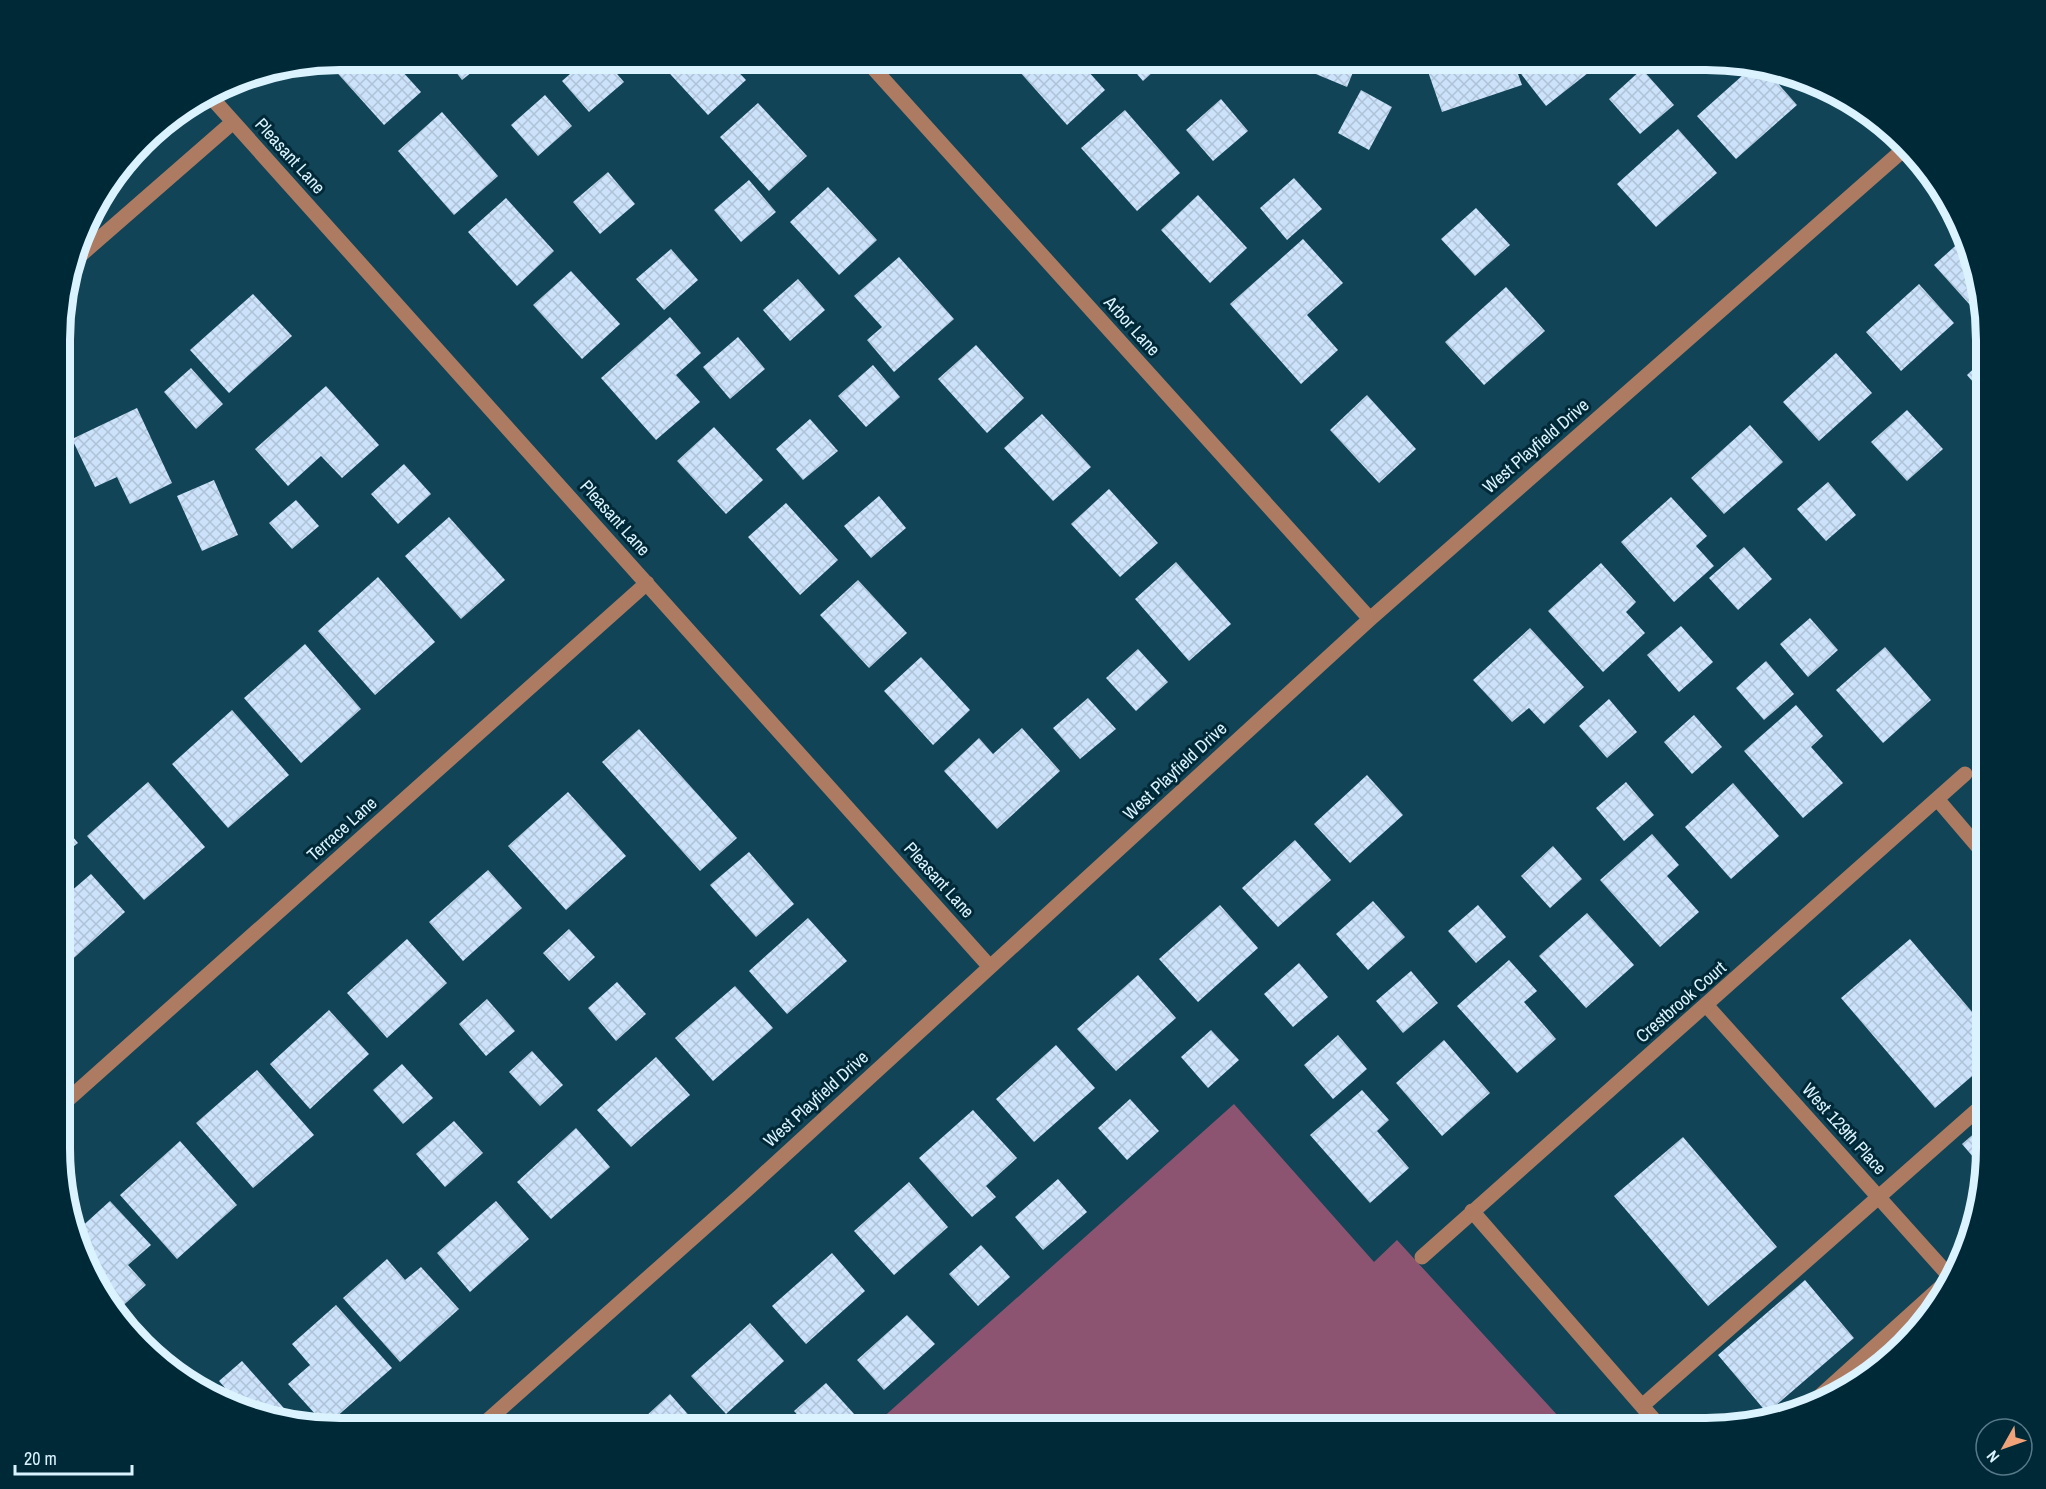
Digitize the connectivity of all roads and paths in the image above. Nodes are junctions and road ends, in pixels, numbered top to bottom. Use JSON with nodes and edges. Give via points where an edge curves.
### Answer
{"nodes":[{"id":1,"x":875,"y":70,"type":"edge"},
{"id":2,"x":215,"y":101,"type":"edge"},
{"id":3,"x":233,"y":122,"type":"junction"},
{"id":4,"x":1900,"y":152,"type":"edge"},
{"id":5,"x":86,"y":252,"type":"edge"},
{"id":6,"x":647,"y":583,"type":"junction"},
{"id":7,"x":1370,"y":619,"type":"junction"},
{"id":8,"x":1965,"y":774,"type":"dead end"},
{"id":9,"x":1938,"y":800,"type":"junction"},
{"id":10,"x":1976,"y":844,"type":"edge"},
{"id":11,"x":990,"y":967,"type":"junction"},
{"id":12,"x":1707,"y":1006,"type":"junction"},
{"id":13,"x":70,"y":1098,"type":"edge"},
{"id":14,"x":1976,"y":1111,"type":"edge"},
{"id":15,"x":1878,"y":1196,"type":"junction"},
{"id":16,"x":1472,"y":1211,"type":"junction"},
{"id":17,"x":1422,"y":1257,"type":"dead end"},
{"id":18,"x":1946,"y":1271,"type":"edge"},
{"id":19,"x":1932,"y":1296,"type":"edge"},
{"id":20,"x":1827,"y":1390,"type":"edge"},
{"id":21,"x":1642,"y":1406,"type":"junction"},
{"id":22,"x":490,"y":1418,"type":"edge"},
{"id":23,"x":1652,"y":1418,"type":"edge"}],
"edges":[{"from":1,"to":7,"type":"street","name":"Arbor Lane"},
{"from":2,"to":3,"type":"street","name":"Pleasant Lane"},
{"from":3,"to":5,"type":"street"},
{"from":3,"to":6,"type":"street","name":"Pleasant Lane"},
{"from":4,"to":7,"type":"street","name":"West Playfield Drive"},
{"from":6,"to":11,"type":"street","name":"Pleasant Lane"},
{"from":6,"to":13,"type":"street","name":"Terrace Lane"},
{"from":7,"to":11,"type":"street","name":"West Playfield Drive"},
{"from":8,"to":9,"type":"street","name":"Crestbrook Court"},
{"from":9,"to":10,"type":"street"},
{"from":9,"to":12,"type":"street","name":"Crestbrook Court"},
{"from":11,"to":22,"type":"street","name":"West Playfield Drive"},
{"from":12,"to":15,"type":"street","name":"West 129th Place"},
{"from":12,"to":16,"type":"street","name":"Crestbrook Court"},
{"from":14,"to":15,"type":"street"},
{"from":15,"to":18,"type":"street","name":"West 129th Place"},
{"from":15,"to":21,"type":"street"},
{"from":16,"to":17,"type":"street","name":"Crestbrook Court"},
{"from":16,"to":21,"type":"street"},
{"from":19,"to":20,"type":"street"},
{"from":21,"to":23,"type":"street"}]}
